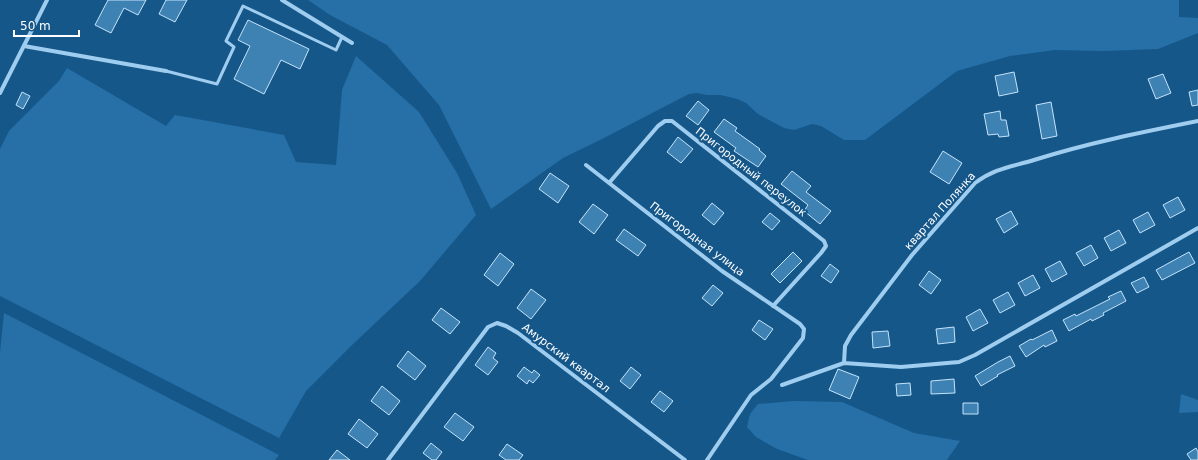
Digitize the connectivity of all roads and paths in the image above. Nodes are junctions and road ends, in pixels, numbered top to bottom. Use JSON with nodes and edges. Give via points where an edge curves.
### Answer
{"nodes":[{"id":1,"x":48,"y":0,"type":"edge"},
{"id":2,"x":282,"y":0,"type":"edge"},
{"id":3,"x":342,"y":37,"type":"junction"},
{"id":4,"x":352,"y":43,"type":"dead end"},
{"id":5,"x":24,"y":46,"type":"junction"},
{"id":6,"x":166,"y":72,"type":"joint"},
{"id":7,"x":0,"y":93,"type":"edge"},
{"id":8,"x":1198,"y":121,"type":"edge"},
{"id":9,"x":586,"y":165,"type":"dead end"},
{"id":10,"x":609,"y":183,"type":"junction"},
{"id":11,"x":1198,"y":228,"type":"edge"},
{"id":12,"x":773,"y":306,"type":"junction"},
{"id":13,"x":844,"y":363,"type":"junction"},
{"id":14,"x":782,"y":385,"type":"dead end"},
{"id":15,"x":388,"y":460,"type":"edge"},
{"id":16,"x":685,"y":460,"type":"edge"},
{"id":17,"x":708,"y":460,"type":"edge"}],
"edges":[{"from":1,"to":5,"type":"street"},
{"from":2,"to":3,"type":"street"},
{"from":3,"to":4,"type":"street"},
{"from":3,"to":6,"type":"lane","via":[[336,50],[243,6],[226,41],[234,47],[217,84]]},
{"from":5,"to":6,"type":"street"},
{"from":5,"to":7,"type":"street"},
{"from":8,"to":13,"type":"street","name":"квартал Полянка","via":[[1061,151],[986,175],[975,183],[912,255],[851,335],[845,346]]},
{"from":9,"to":10,"type":"street","name":"Пригородная улица"},
{"from":10,"to":12,"type":"street","name":"Пригородная улица"},
{"from":10,"to":12,"type":"street","name":"Пригородный переулок","via":[[658,126],[665,121],[672,121],[824,241],[826,246],[821,253]]},
{"from":11,"to":13,"type":"street","via":[[959,362],[901,367]]},
{"from":12,"to":17,"type":"street","name":"Пригородная улица","via":[[800,324],[804,329],[803,338],[771,379],[751,395]]},
{"from":13,"to":14,"type":"street"},
{"from":15,"to":16,"type":"street","name":"Амурский квартал","via":[[488,327],[497,323],[518,333]]}]}
